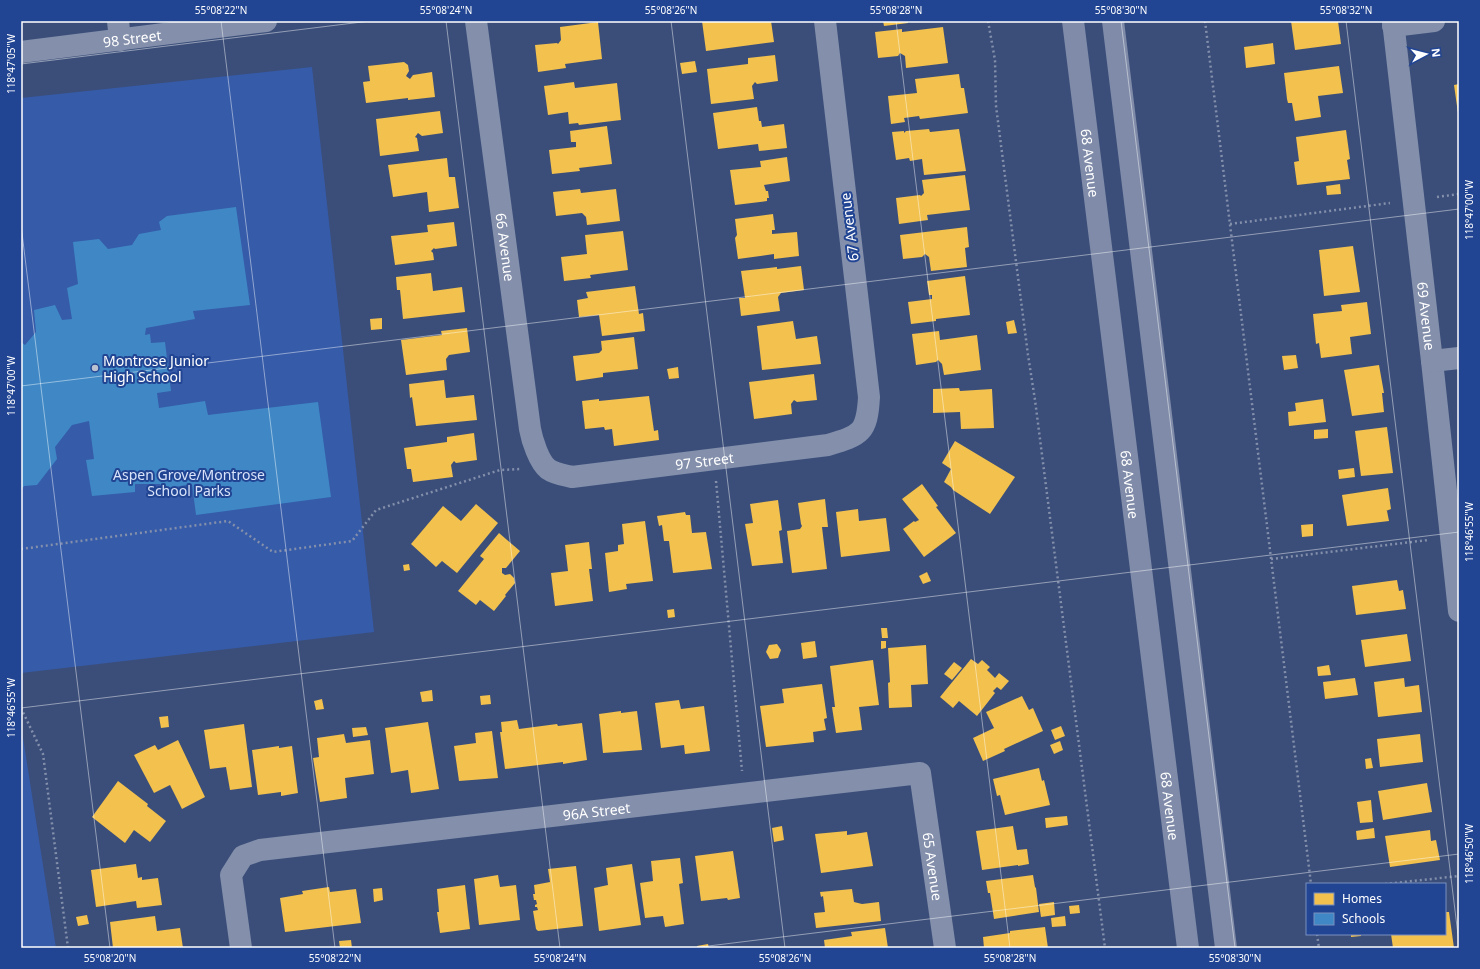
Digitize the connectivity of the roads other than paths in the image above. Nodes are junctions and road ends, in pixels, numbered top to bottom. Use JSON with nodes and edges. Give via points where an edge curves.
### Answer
{"nodes":[{"id":1,"x":266,"y":21,"type":"edge"},
{"id":2,"x":476,"y":21,"type":"edge"},
{"id":3,"x":825,"y":21,"type":"edge"},
{"id":4,"x":1073,"y":21,"type":"edge"},
{"id":5,"x":1113,"y":21,"type":"edge"},
{"id":6,"x":1434,"y":21,"type":"edge"},
{"id":7,"x":1393,"y":24,"type":"edge"},
{"id":8,"x":119,"y":30,"type":"edge"},
{"id":9,"x":21,"y":52,"type":"edge"},
{"id":10,"x":1459,"y":358,"type":"edge"},
{"id":11,"x":1432,"y":361,"type":"junction"},
{"id":12,"x":860,"y":432,"type":"joint"},
{"id":13,"x":547,"y":469,"type":"joint"},
{"id":14,"x":1459,"y":611,"type":"edge"},
{"id":15,"x":922,"y":785,"type":"joint"},
{"id":16,"x":241,"y":948,"type":"edge"},
{"id":17,"x":945,"y":948,"type":"edge"},
{"id":18,"x":1188,"y":948,"type":"edge"},
{"id":19,"x":1226,"y":948,"type":"edge"}],
"edges":[{"from":1,"to":8,"type":"street","name":"98 Street"},
{"from":2,"to":13,"type":"street","name":"66 Avenue","via":[[530,429],[534,447]]},
{"from":3,"to":12,"type":"street","name":"67 Avenue","via":[[869,397],[868,416]]},
{"from":4,"to":18,"type":"main road","name":"68 Avenue"},
{"from":5,"to":19,"type":"main road"},
{"from":6,"to":7,"type":"street"},
{"from":7,"to":11,"type":"street","name":"69 Avenue"},
{"from":8,"to":9,"type":"street","name":"98 Street"},
{"from":10,"to":11,"type":"street"},
{"from":11,"to":14,"type":"street","name":"69 Avenue"},
{"from":12,"to":13,"type":"street","name":"97 Street","via":[[828,445],[572,477]]},
{"from":15,"to":16,"type":"street","name":"96A Street","via":[[920,773],[260,850],[243,856],[231,875]]},
{"from":15,"to":17,"type":"street","name":"65 Avenue"}]}
